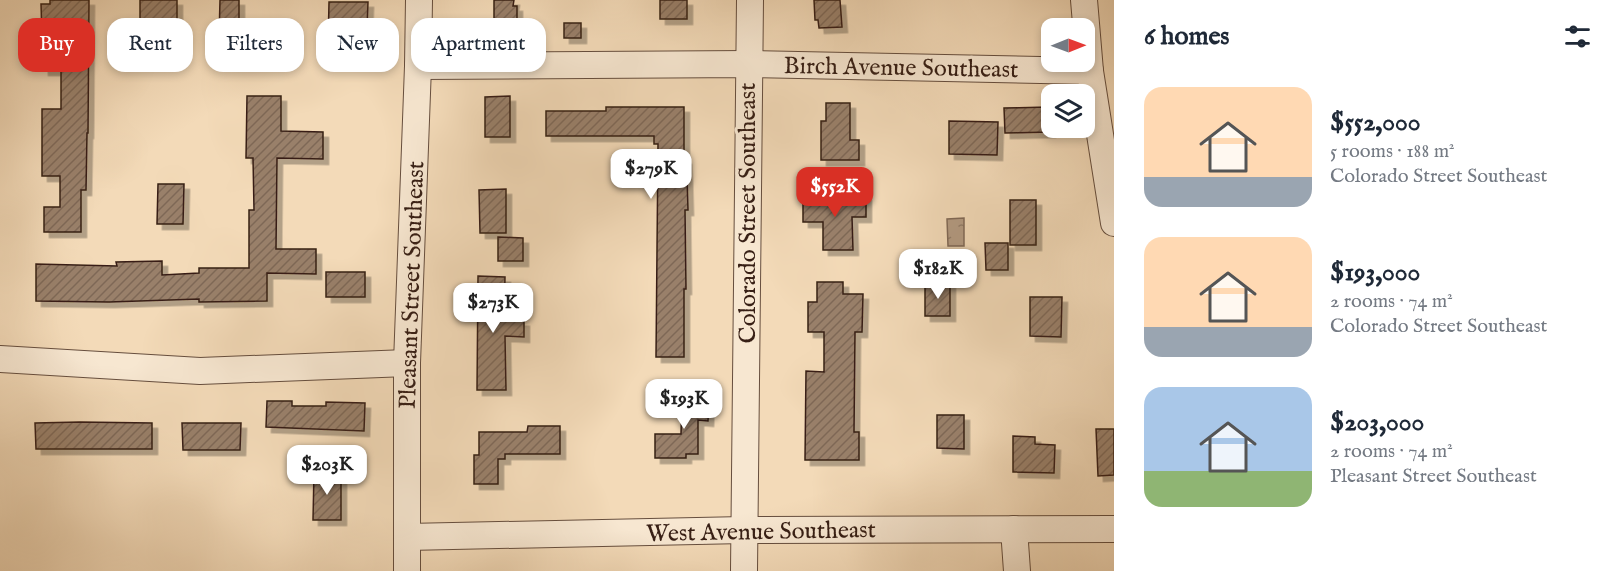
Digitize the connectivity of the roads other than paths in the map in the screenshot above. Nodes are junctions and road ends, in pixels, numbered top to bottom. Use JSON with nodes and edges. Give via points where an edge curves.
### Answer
{"nodes":[{"id":1,"x":419,"y":0,"type":"edge"},
{"id":2,"x":750,"y":0,"type":"edge"},
{"id":3,"x":1084,"y":0,"type":"edge"},
{"id":4,"x":419,"y":18,"type":"edge"},
{"id":5,"x":1086,"y":18,"type":"edge"},
{"id":6,"x":748,"y":64,"type":"junction"},
{"id":7,"x":546,"y":65,"type":"edge"},
{"id":8,"x":1041,"y":71,"type":"edge"},
{"id":9,"x":418,"y":72,"type":"edge"},
{"id":10,"x":1090,"y":72,"type":"edge"},
{"id":11,"x":1114,"y":222,"type":"edge"},
{"id":12,"x":0,"y":359,"type":"edge"},
{"id":13,"x":407,"y":363,"type":"junction"},
{"id":14,"x":1114,"y":529,"type":"edge"},
{"id":15,"x":744,"y":530,"type":"junction"},
{"id":16,"x":1014,"y":530,"type":"junction"},
{"id":17,"x":407,"y":537,"type":"junction"},
{"id":18,"x":407,"y":571,"type":"edge"},
{"id":19,"x":744,"y":571,"type":"edge"},
{"id":20,"x":1017,"y":571,"type":"edge"}],
"edges":[{"from":1,"to":4,"type":"street","name":"Pleasant Street Southeast"},
{"from":2,"to":6,"type":"street","name":"Colorado Street Southeast"},
{"from":3,"to":5,"type":"street"},
{"from":6,"to":7,"type":"street","name":"Birch Avenue Southeast"},
{"from":6,"to":8,"type":"street","name":"Birch Avenue Southeast"},
{"from":6,"to":15,"type":"street","name":"Colorado Street Southeast"},
{"from":9,"to":13,"type":"street","name":"Pleasant Street Southeast"},
{"from":10,"to":11,"type":"street"},
{"from":12,"to":13,"type":"street","via":[[200,372]]},
{"from":13,"to":17,"type":"street","name":"Pleasant Street Southeast"},
{"from":14,"to":16,"type":"street","name":"West Avenue Southeast"},
{"from":15,"to":16,"type":"street","name":"West Avenue Southeast"},
{"from":15,"to":17,"type":"street","name":"West Avenue Southeast"},
{"from":15,"to":19,"type":"street","name":"Colorado Street Southeast"},
{"from":16,"to":20,"type":"street"},
{"from":17,"to":18,"type":"street","name":"Pleasant Street Southeast"}]}
